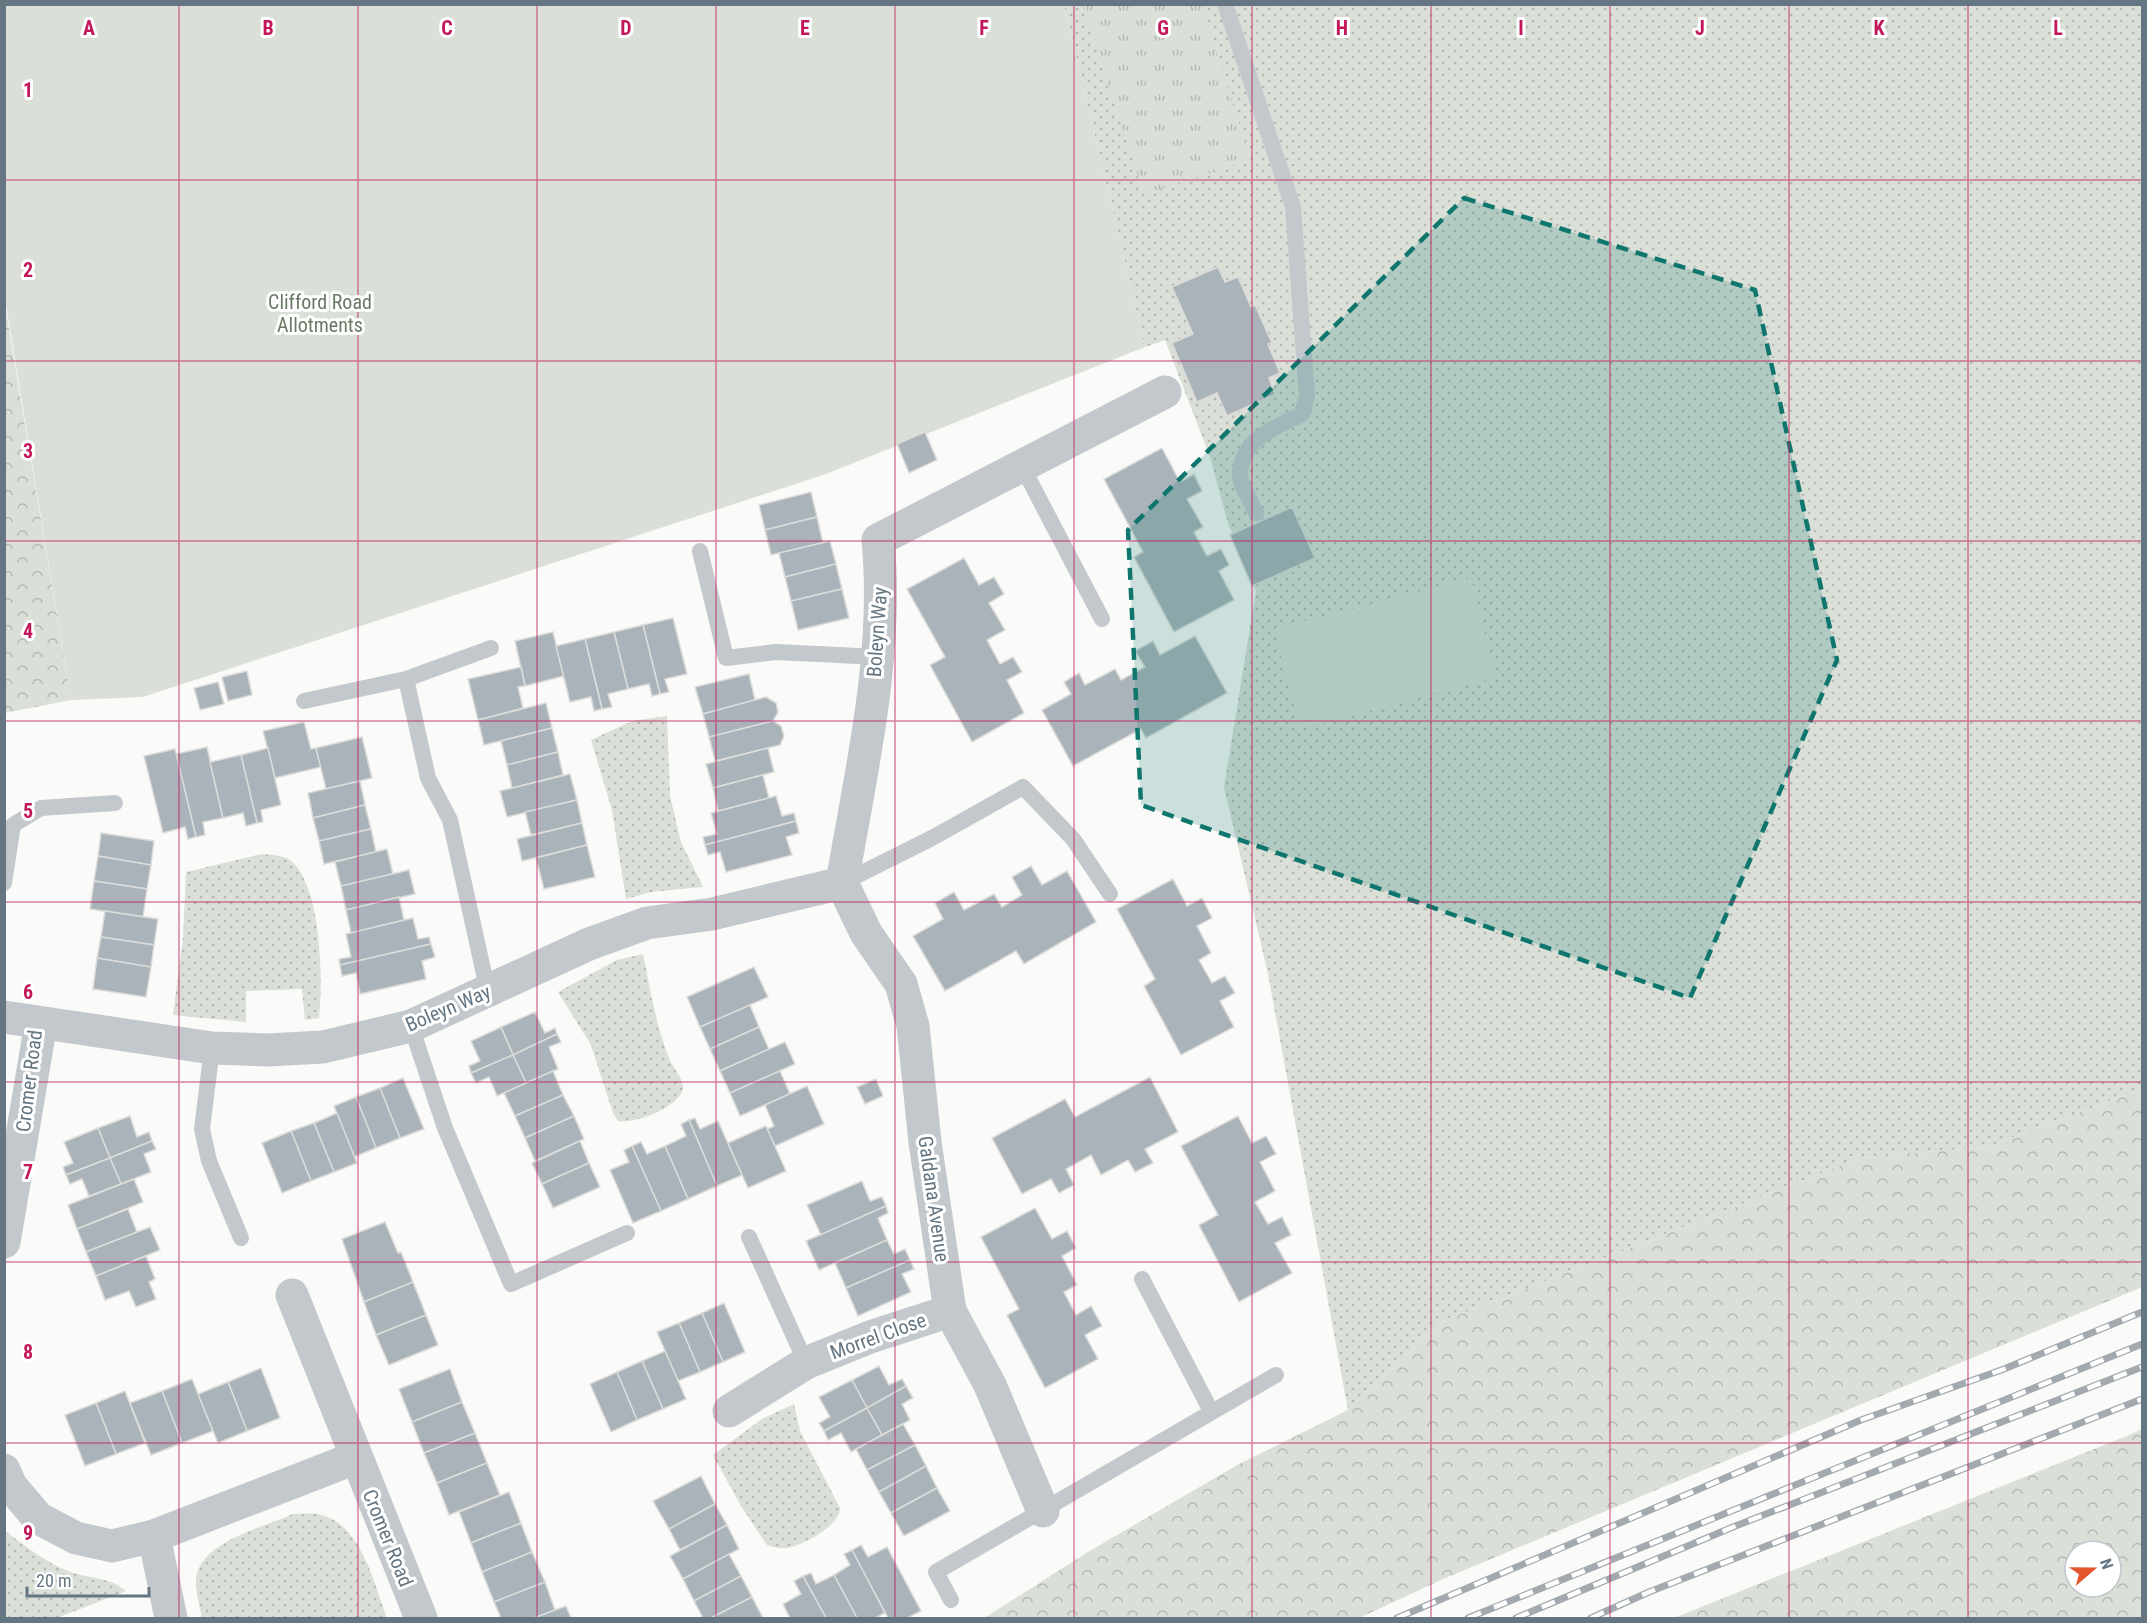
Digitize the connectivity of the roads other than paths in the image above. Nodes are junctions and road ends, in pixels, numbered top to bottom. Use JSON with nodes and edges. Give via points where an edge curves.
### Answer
{"nodes":[{"id":1,"x":1225,"y":4,"type":"edge"},
{"id":2,"x":1165,"y":392,"type":"dead end"},
{"id":3,"x":1022,"y":466,"type":"junction"},
{"id":4,"x":1257,"y":513,"type":"dead end"},
{"id":5,"x":700,"y":551,"type":"dead end"},
{"id":6,"x":1101,"y":619,"type":"dead end"},
{"id":7,"x":491,"y":648,"type":"dead end"},
{"id":8,"x":878,"y":657,"type":"junction"},
{"id":9,"x":406,"y":679,"type":"junction"},
{"id":10,"x":304,"y":701,"type":"dead end"},
{"id":11,"x":115,"y":802,"type":"dead end"},
{"id":12,"x":4,"y":883,"type":"edge"},
{"id":13,"x":842,"y":883,"type":"junction"},
{"id":14,"x":1110,"y":894,"type":"dead end"},
{"id":15,"x":488,"y":992,"type":"junction"},
{"id":16,"x":4,"y":1017,"type":"edge"},
{"id":17,"x":41,"y":1023,"type":"junction"},
{"id":18,"x":411,"y":1026,"type":"junction"},
{"id":19,"x":212,"y":1048,"type":"junction"},
{"id":20,"x":627,"y":1233,"type":"dead end"},
{"id":21,"x":749,"y":1237,"type":"dead end"},
{"id":22,"x":241,"y":1238,"type":"dead end"},
{"id":23,"x":4,"y":1242,"type":"edge"},
{"id":24,"x":1142,"y":1279,"type":"dead end"},
{"id":25,"x":292,"y":1295,"type":"dead end"},
{"id":26,"x":950,"y":1311,"type":"junction"},
{"id":27,"x":806,"y":1363,"type":"junction"},
{"id":28,"x":1276,"y":1375,"type":"dead end"},
{"id":29,"x":729,"y":1411,"type":"dead end"},
{"id":30,"x":1210,"y":1411,"type":"junction"},
{"id":31,"x":355,"y":1458,"type":"junction"},
{"id":32,"x":4,"y":1470,"type":"edge"},
{"id":33,"x":1043,"y":1511,"type":"junction"},
{"id":34,"x":154,"y":1536,"type":"junction"},
{"id":35,"x":951,"y":1600,"type":"dead end"},
{"id":36,"x":171,"y":1618,"type":"edge"},
{"id":37,"x":421,"y":1618,"type":"edge"}],
"edges":[{"from":1,"to":4,"type":"lane","via":[[1293,207],[1307,396],[1302,414],[1260,435],[1246,453],[1240,475]]},
{"from":2,"to":3,"type":"street","name":"Boleyn Way"},
{"from":3,"to":6,"type":"lane"},
{"from":3,"to":8,"type":"street","name":"Boleyn Way","via":[[878,540]]},
{"from":5,"to":8,"type":"lane","via":[[726,658],[776,652]]},
{"from":7,"to":9,"type":"lane"},
{"from":8,"to":13,"type":"street","name":"Boleyn Way"},
{"from":9,"to":10,"type":"lane"},
{"from":9,"to":15,"type":"lane","via":[[428,778],[450,820]]},
{"from":11,"to":12,"type":"lane","via":[[41,808],[13,825]]},
{"from":13,"to":14,"type":"lane","name":"Boleyn Way","via":[[1023,787],[1072,839]]},
{"from":13,"to":15,"type":"street","name":"Boleyn Way","via":[[712,914],[647,923],[589,944]]},
{"from":13,"to":26,"type":"street","name":"Galdana Avenue","via":[[867,933],[901,984],[913,1026],[925,1142]]},
{"from":15,"to":18,"type":"street","name":"Boleyn Way"},
{"from":16,"to":17,"type":"street","name":"Cromer Road"},
{"from":17,"to":19,"type":"street","name":"Boleyn Way"},
{"from":17,"to":23,"type":"street","name":"Cromer Road"},
{"from":18,"to":19,"type":"street","name":"Boleyn Way","via":[[323,1047]]},
{"from":18,"to":20,"type":"lane","via":[[445,1128],[511,1284]]},
{"from":19,"to":22,"type":"lane","via":[[202,1130],[209,1161]]},
{"from":21,"to":27,"type":"lane","name":"Morrel Close"},
{"from":24,"to":30,"type":"lane"},
{"from":25,"to":31,"type":"street","name":"Cromer Road"},
{"from":26,"to":27,"type":"street","name":"Morrel Close","via":[[870,1336]]},
{"from":26,"to":33,"type":"street","name":"Galdana Avenue","via":[[990,1385]]},
{"from":27,"to":29,"type":"street","name":"Morrel Close"},
{"from":28,"to":30,"type":"lane"},
{"from":30,"to":33,"type":"lane"},
{"from":31,"to":34,"type":"street"},
{"from":31,"to":37,"type":"street","name":"Cromer Road"},
{"from":32,"to":34,"type":"street","via":[[10,1486],[38,1518],[76,1538],[112,1546]]},
{"from":33,"to":35,"type":"lane","via":[[936,1572]]},
{"from":34,"to":36,"type":"street"}]}
